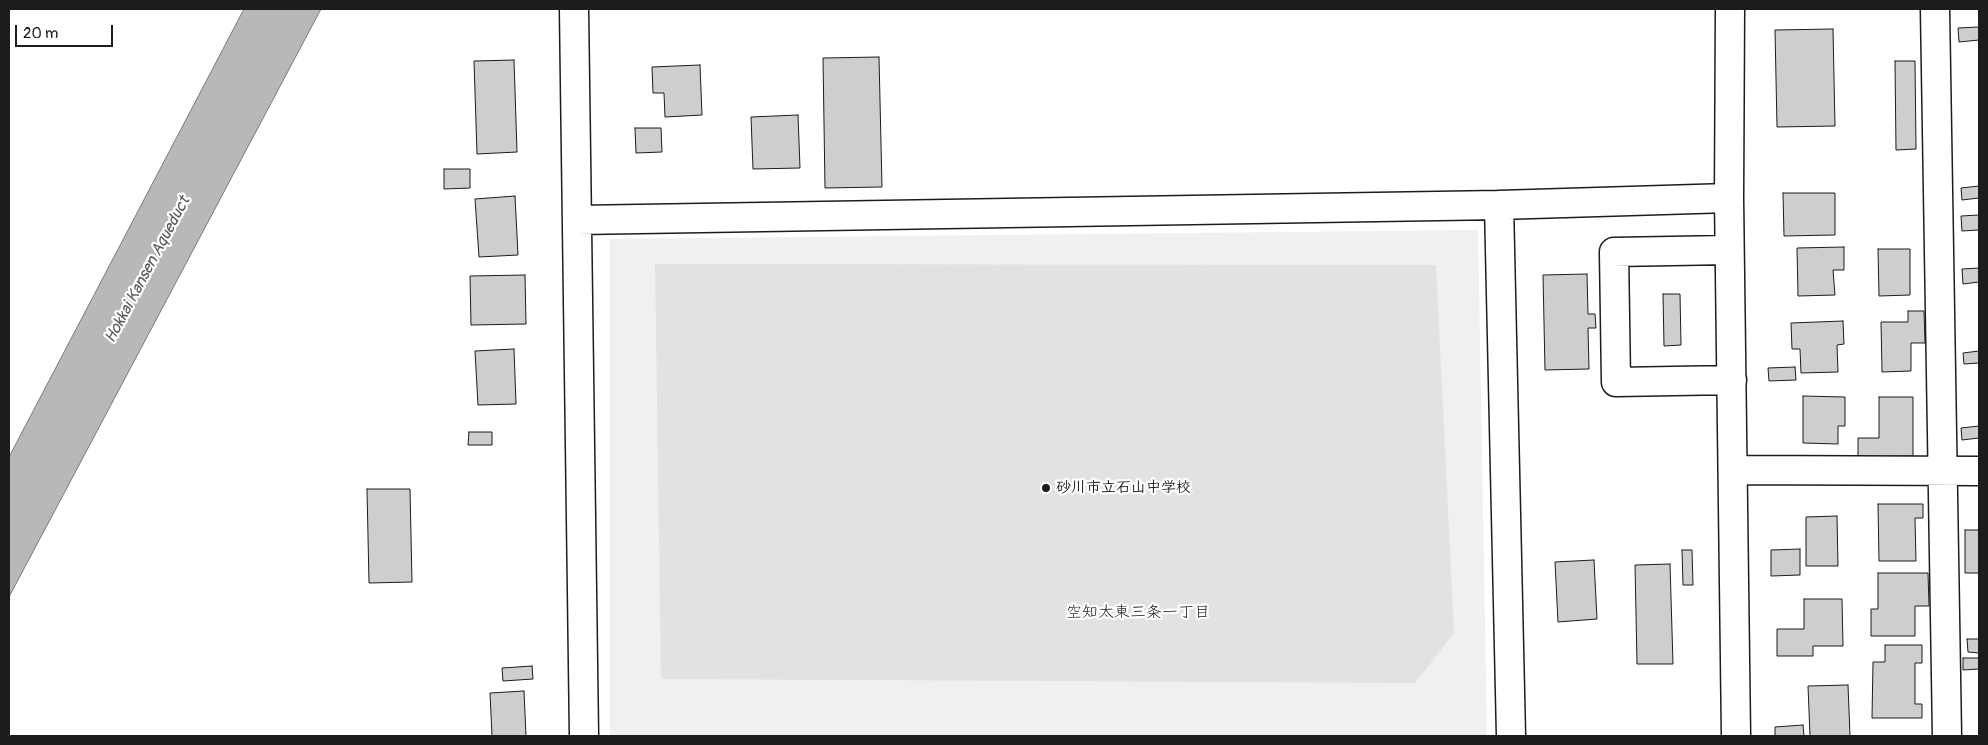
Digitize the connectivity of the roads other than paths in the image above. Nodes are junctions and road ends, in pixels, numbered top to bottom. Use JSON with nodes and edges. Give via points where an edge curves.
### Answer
{"nodes":[{"id":1,"x":574,"y":9,"type":"edge"},
{"id":2,"x":1730,"y":9,"type":"edge"},
{"id":3,"x":1935,"y":9,"type":"edge"},
{"id":4,"x":1729,"y":198,"type":"junction"},
{"id":5,"x":1499,"y":205,"type":"junction"},
{"id":6,"x":578,"y":220,"type":"junction"},
{"id":7,"x":1730,"y":250,"type":"junction"},
{"id":8,"x":1732,"y":380,"type":"junction"},
{"id":9,"x":1734,"y":470,"type":"junction"},
{"id":10,"x":1979,"y":471,"type":"edge"},
{"id":11,"x":1942,"y":472,"type":"junction"},
{"id":12,"x":584,"y":736,"type":"edge"},
{"id":13,"x":1511,"y":736,"type":"edge"},
{"id":14,"x":1736,"y":736,"type":"edge"},
{"id":15,"x":1947,"y":736,"type":"edge"}],
"edges":[{"from":1,"to":6,"type":"street"},
{"from":2,"to":4,"type":"street"},
{"from":3,"to":11,"type":"street"},
{"from":4,"to":5,"type":"street"},
{"from":4,"to":7,"type":"street"},
{"from":5,"to":6,"type":"street"},
{"from":5,"to":13,"type":"street"},
{"from":6,"to":12,"type":"street"},
{"from":7,"to":8,"type":"street"},
{"from":7,"to":8,"type":"street","via":[[1614,252],[1614,270],[1616,382]]},
{"from":8,"to":9,"type":"street"},
{"from":9,"to":11,"type":"street"},
{"from":9,"to":14,"type":"street"},
{"from":10,"to":11,"type":"street"},
{"from":11,"to":15,"type":"street"}]}
